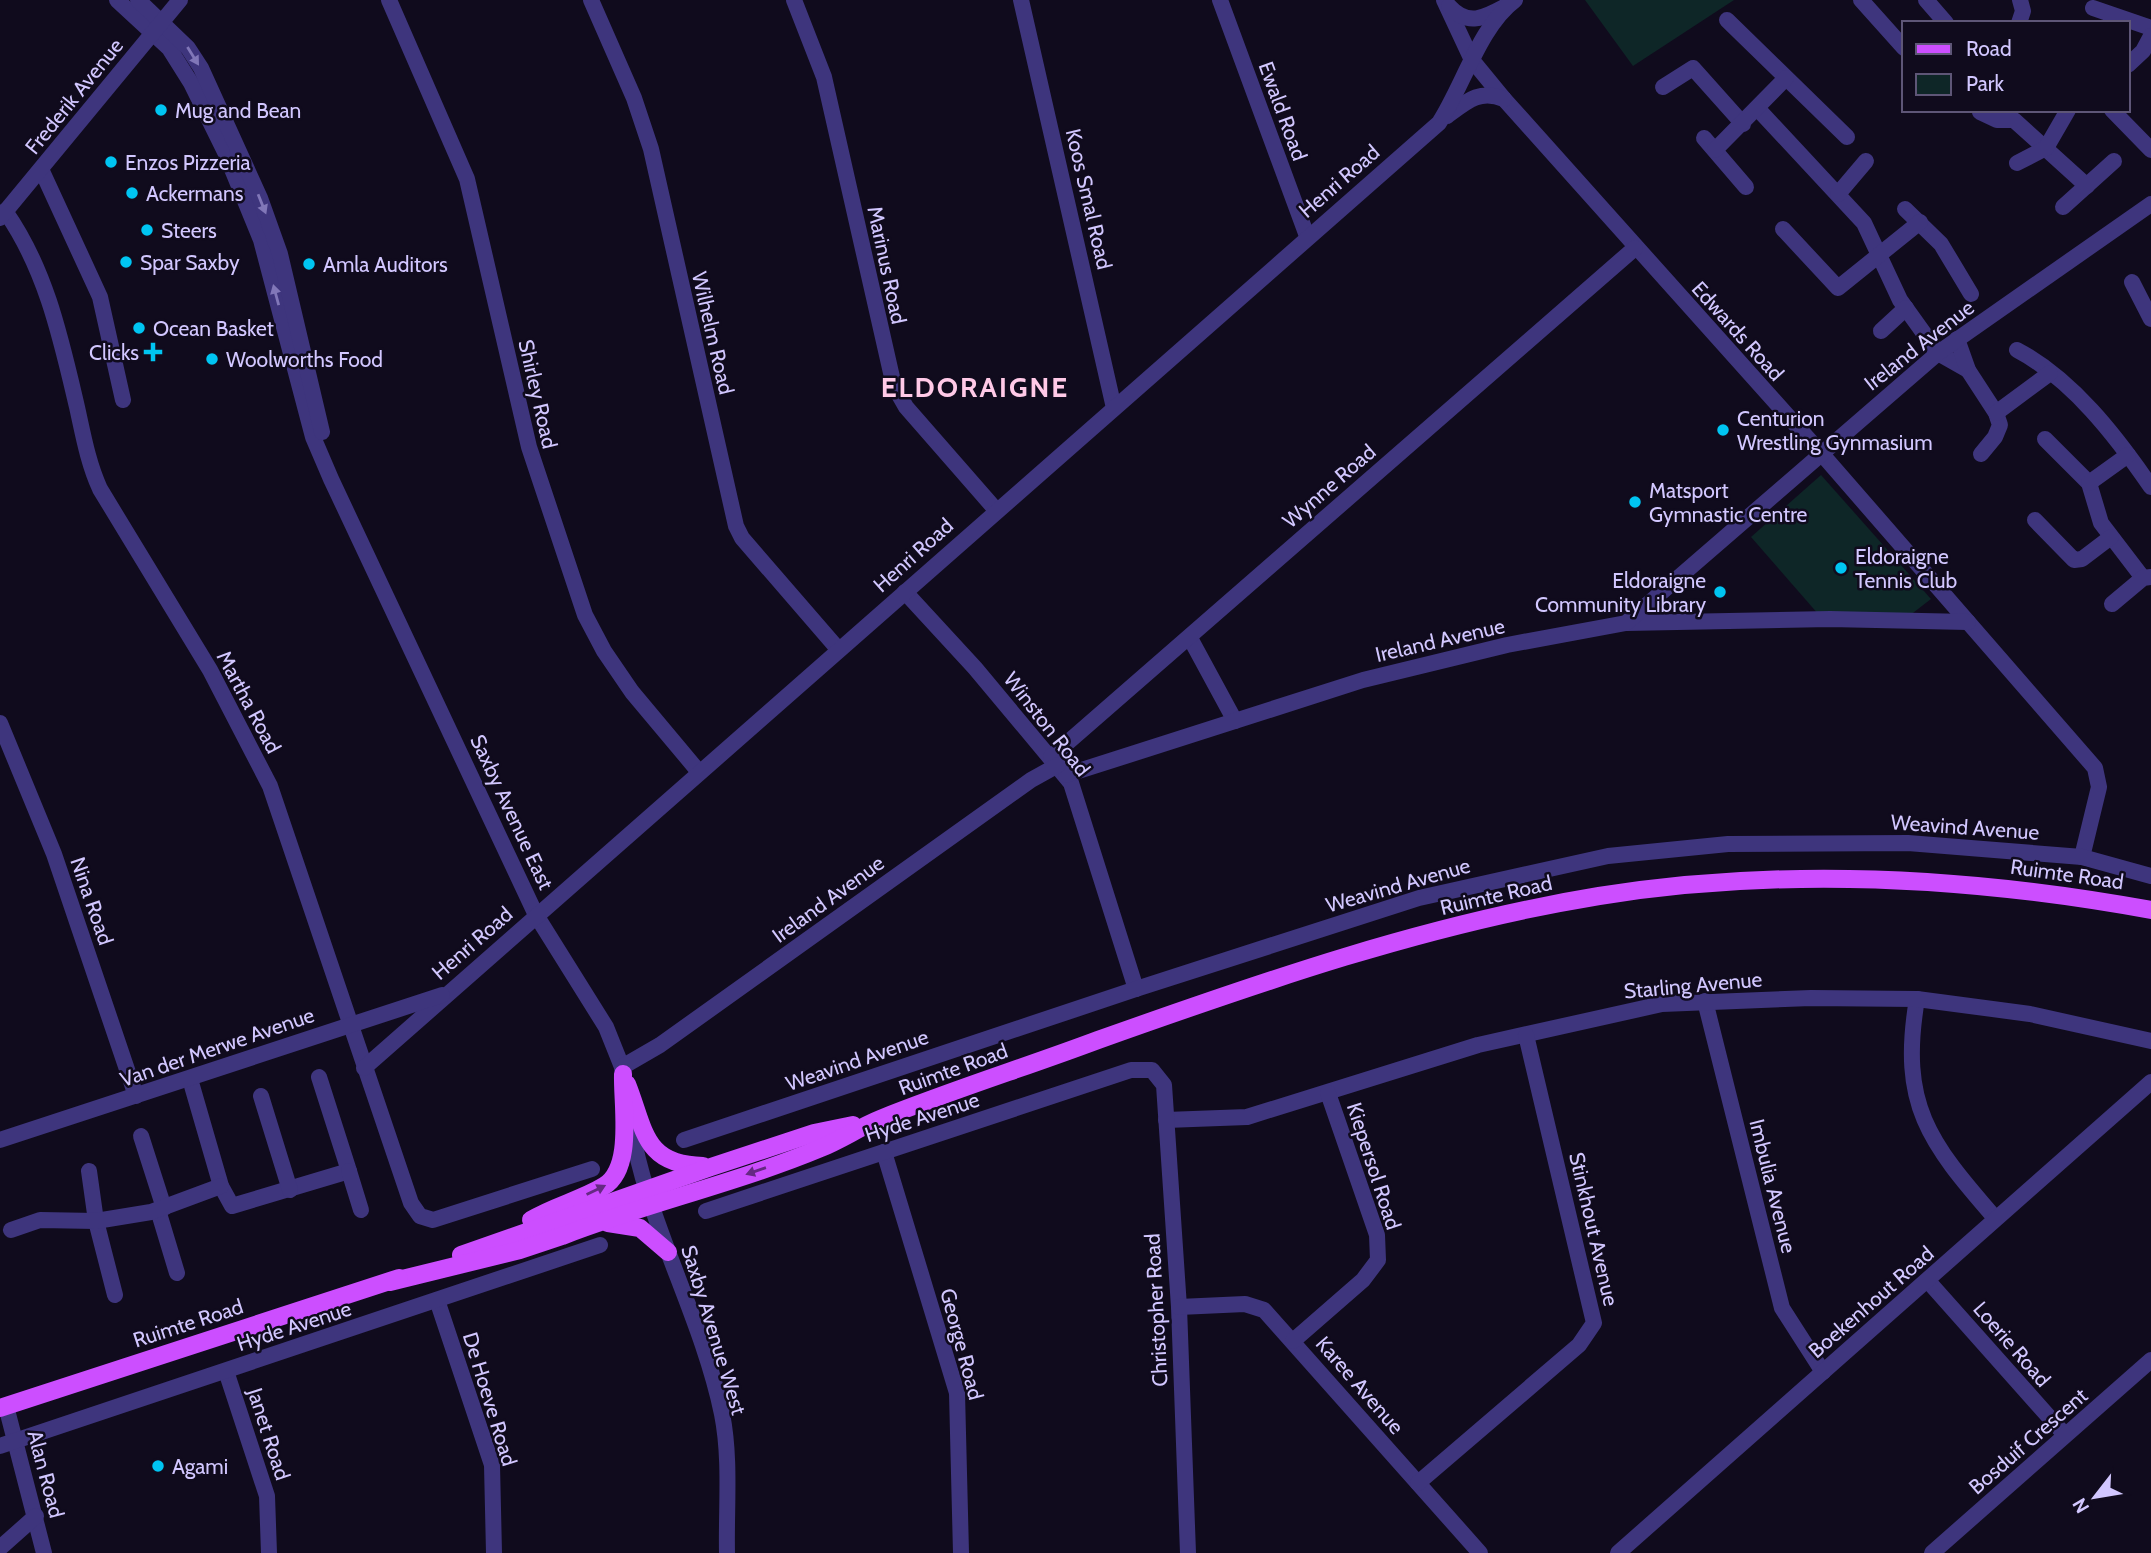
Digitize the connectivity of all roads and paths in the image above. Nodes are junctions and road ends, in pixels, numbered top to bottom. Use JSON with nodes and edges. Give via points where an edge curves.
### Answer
{"nodes":[{"id":1,"x":117,"y":0,"type":"edge"},
{"id":2,"x":138,"y":0,"type":"edge"},
{"id":3,"x":180,"y":0,"type":"edge"},
{"id":4,"x":389,"y":0,"type":"edge"},
{"id":5,"x":591,"y":0,"type":"edge"},
{"id":6,"x":794,"y":0,"type":"edge"},
{"id":7,"x":1021,"y":0,"type":"edge"},
{"id":8,"x":1220,"y":0,"type":"edge"},
{"id":9,"x":1861,"y":0,"type":"edge"},
{"id":10,"x":1926,"y":0,"type":"edge"},
{"id":11,"x":2020,"y":0,"type":"edge"},
{"id":12,"x":1445,"y":1,"type":"edge"},
{"id":13,"x":1512,"y":2,"type":"edge"},
{"id":14,"x":2092,"y":10,"type":"edge"},
{"id":15,"x":1727,"y":20,"type":"dead end"},
{"id":16,"x":1944,"y":21,"type":"edge"},
{"id":17,"x":2020,"y":21,"type":"edge"},
{"id":18,"x":2128,"y":21,"type":"edge"},
{"id":19,"x":2130,"y":22,"type":"edge"},
{"id":20,"x":157,"y":27,"type":"junction"},
{"id":21,"x":2151,"y":28,"type":"edge"},
{"id":22,"x":2151,"y":36,"type":"edge"},
{"id":23,"x":1902,"y":46,"type":"edge"},
{"id":24,"x":1472,"y":60,"type":"junction"},
{"id":25,"x":2130,"y":63,"type":"edge"},
{"id":26,"x":1786,"y":78,"type":"junction"},
{"id":27,"x":1663,"y":87,"type":"dead end"},
{"id":28,"x":1504,"y":99,"type":"junction"},
{"id":29,"x":1757,"y":108,"type":"junction"},
{"id":30,"x":1980,"y":112,"type":"dead end"},
{"id":31,"x":2067,"y":112,"type":"edge"},
{"id":32,"x":2114,"y":112,"type":"edge"},
{"id":33,"x":1439,"y":122,"type":"junction"},
{"id":34,"x":1743,"y":124,"type":"junction"},
{"id":35,"x":1847,"y":137,"type":"dead end"},
{"id":36,"x":1704,"y":138,"type":"dead end"},
{"id":37,"x":2046,"y":148,"type":"junction"},
{"id":38,"x":1715,"y":150,"type":"junction"},
{"id":39,"x":2151,"y":150,"type":"edge"},
{"id":40,"x":1866,"y":161,"type":"dead end"},
{"id":41,"x":2114,"y":161,"type":"dead end"},
{"id":42,"x":2017,"y":163,"type":"dead end"},
{"id":43,"x":41,"y":169,"type":"junction"},
{"id":44,"x":2087,"y":186,"type":"junction"},
{"id":45,"x":1746,"y":187,"type":"dead end"},
{"id":46,"x":1838,"y":194,"type":"junction"},
{"id":47,"x":2151,"y":204,"type":"edge"},
{"id":48,"x":2063,"y":207,"type":"dead end"},
{"id":49,"x":1905,"y":209,"type":"dead end"},
{"id":50,"x":3,"y":215,"type":"edge"},
{"id":51,"x":1920,"y":222,"type":"junction"},
{"id":52,"x":1783,"y":229,"type":"dead end"},
{"id":53,"x":1307,"y":236,"type":"junction"},
{"id":54,"x":1635,"y":248,"type":"junction"},
{"id":55,"x":1881,"y":253,"type":"junction"},
{"id":56,"x":2132,"y":282,"type":"dead end"},
{"id":57,"x":1970,"y":294,"type":"dead end"},
{"id":58,"x":1906,"y":308,"type":"junction"},
{"id":59,"x":2151,"y":319,"type":"edge"},
{"id":60,"x":1881,"y":331,"type":"dead end"},
{"id":61,"x":1957,"y":339,"type":"junction"},
{"id":62,"x":2017,"y":350,"type":"dead end"},
{"id":63,"x":1938,"y":353,"type":"junction"},
{"id":64,"x":1968,"y":370,"type":"junction"},
{"id":65,"x":2050,"y":373,"type":"junction"},
{"id":66,"x":123,"y":400,"type":"dead end"},
{"id":67,"x":1114,"y":408,"type":"junction"},
{"id":68,"x":1996,"y":413,"type":"junction"},
{"id":69,"x":2045,"y":439,"type":"dead end"},
{"id":70,"x":1821,"y":453,"type":"junction"},
{"id":71,"x":1981,"y":454,"type":"dead end"},
{"id":72,"x":2128,"y":455,"type":"junction"},
{"id":73,"x":2089,"y":483,"type":"junction"},
{"id":74,"x":2151,"y":487,"type":"edge"},
{"id":75,"x":996,"y":510,"type":"junction"},
{"id":76,"x":2035,"y":520,"type":"dead end"},
{"id":77,"x":2111,"y":537,"type":"junction"},
{"id":78,"x":2147,"y":577,"type":"edge"},
{"id":79,"x":905,"y":592,"type":"junction"},
{"id":80,"x":2112,"y":604,"type":"dead end"},
{"id":81,"x":1968,"y":622,"type":"junction"},
{"id":82,"x":1626,"y":623,"type":"junction"},
{"id":83,"x":1190,"y":638,"type":"junction"},
{"id":84,"x":838,"y":649,"type":"junction"},
{"id":85,"x":1235,"y":721,"type":"junction"},
{"id":86,"x":0,"y":723,"type":"edge"},
{"id":87,"x":1059,"y":766,"type":"junction"},
{"id":88,"x":699,"y":772,"type":"junction"},
{"id":89,"x":2082,"y":857,"type":"junction"},
{"id":90,"x":2151,"y":876,"type":"edge"},
{"id":91,"x":2151,"y":910,"type":"edge"},
{"id":92,"x":536,"y":915,"type":"junction"},
{"id":93,"x":1136,"y":989,"type":"junction"},
{"id":94,"x":447,"y":993,"type":"junction"},
{"id":95,"x":1917,"y":999,"type":"junction"},
{"id":96,"x":1705,"y":1001,"type":"junction"},
{"id":97,"x":350,"y":1024,"type":"junction"},
{"id":98,"x":1526,"y":1035,"type":"junction"},
{"id":99,"x":2151,"y":1041,"type":"edge"},
{"id":100,"x":364,"y":1068,"type":"junction"},
{"id":101,"x":622,"y":1070,"type":"junction"},
{"id":102,"x":1152,"y":1070,"type":"joint"},
{"id":103,"x":319,"y":1077,"type":"dead end"},
{"id":104,"x":190,"y":1079,"type":"junction"},
{"id":105,"x":2151,"y":1082,"type":"edge"},
{"id":106,"x":1328,"y":1093,"type":"junction"},
{"id":107,"x":136,"y":1096,"type":"junction"},
{"id":108,"x":261,"y":1096,"type":"dead end"},
{"id":109,"x":878,"y":1120,"type":"junction"},
{"id":110,"x":1166,"y":1120,"type":"junction"},
{"id":111,"x":141,"y":1136,"type":"dead end"},
{"id":112,"x":0,"y":1140,"type":"edge"},
{"id":113,"x":684,"y":1140,"type":"dead end"},
{"id":114,"x":884,"y":1152,"type":"junction"},
{"id":115,"x":711,"y":1167,"type":"junction"},
{"id":116,"x":593,"y":1170,"type":"dead end"},
{"id":117,"x":89,"y":1171,"type":"dead end"},
{"id":118,"x":349,"y":1171,"type":"junction"},
{"id":119,"x":221,"y":1186,"type":"junction"},
{"id":120,"x":290,"y":1190,"type":"junction"},
{"id":121,"x":648,"y":1198,"type":"junction"},
{"id":122,"x":161,"y":1209,"type":"junction"},
{"id":123,"x":361,"y":1210,"type":"dead end"},
{"id":124,"x":706,"y":1211,"type":"dead end"},
{"id":125,"x":1995,"y":1218,"type":"junction"},
{"id":126,"x":96,"y":1221,"type":"junction"},
{"id":127,"x":592,"y":1225,"type":"junction"},
{"id":128,"x":11,"y":1230,"type":"dead end"},
{"id":129,"x":515,"y":1234,"type":"junction"},
{"id":130,"x":600,"y":1245,"type":"dead end"},
{"id":131,"x":668,"y":1252,"type":"junction"},
{"id":132,"x":177,"y":1273,"type":"dead end"},
{"id":133,"x":1928,"y":1281,"type":"junction"},
{"id":134,"x":390,"y":1282,"type":"junction"},
{"id":135,"x":114,"y":1295,"type":"dead end"},
{"id":136,"x":437,"y":1300,"type":"junction"},
{"id":137,"x":1179,"y":1307,"type":"junction"},
{"id":138,"x":1293,"y":1340,"type":"junction"},
{"id":139,"x":2151,"y":1360,"type":"edge"},
{"id":140,"x":226,"y":1371,"type":"junction"},
{"id":141,"x":1823,"y":1372,"type":"junction"},
{"id":142,"x":3,"y":1407,"type":"edge"},
{"id":143,"x":2065,"y":1435,"type":"junction"},
{"id":144,"x":16,"y":1440,"type":"junction"},
{"id":145,"x":0,"y":1446,"type":"edge"},
{"id":146,"x":1418,"y":1483,"type":"junction"},
{"id":147,"x":36,"y":1516,"type":"junction"},
{"id":148,"x":1187,"y":1546,"type":"edge"},
{"id":149,"x":0,"y":1548,"type":"edge"},
{"id":150,"x":44,"y":1553,"type":"edge"},
{"id":151,"x":269,"y":1553,"type":"edge"},
{"id":152,"x":494,"y":1553,"type":"edge"},
{"id":153,"x":727,"y":1553,"type":"edge"},
{"id":154,"x":961,"y":1553,"type":"edge"},
{"id":155,"x":1200,"y":1553,"type":"edge"},
{"id":156,"x":1480,"y":1553,"type":"edge"},
{"id":157,"x":1618,"y":1553,"type":"edge"},
{"id":158,"x":1932,"y":1553,"type":"edge"}],
"edges":[{"from":1,"to":20,"type":"street","name":"Saxby Avenue East"},
{"from":2,"to":20,"type":"street","name":"Saxby Avenue East"},
{"from":3,"to":20,"type":"street","name":"Frederik Avenue"},
{"from":4,"to":88,"type":"street","name":"Shirley Road","via":[[467,179],[528,447],[585,615],[632,692]]},
{"from":5,"to":84,"type":"street","name":"Wilhelm Road","via":[[651,149],[736,526]]},
{"from":6,"to":75,"type":"street","name":"Marinus Road","via":[[824,76],[894,386],[906,407]]},
{"from":7,"to":67,"type":"street","name":"Koos Smal Road"},
{"from":8,"to":53,"type":"street","name":"Ewald Road"},
{"from":9,"to":23,"type":"street"},
{"from":10,"to":16,"type":"street"},
{"from":11,"to":17,"type":"street"},
{"from":12,"to":13,"type":"street","via":[[1465,19],[1482,18]]},
{"from":12,"to":24,"type":"street","name":"Edwards Road"},
{"from":13,"to":24,"type":"street","name":"Henri Road"},
{"from":14,"to":18,"type":"street"},
{"from":15,"to":26,"type":"street"},
{"from":19,"to":21,"type":"street"},
{"from":20,"to":43,"type":"street","name":"Frederik Avenue"},
{"from":20,"to":92,"type":"street","name":"Saxby Avenue East","via":[[191,83],[252,217],[313,437]]},
{"from":22,"to":25,"type":"street"},
{"from":24,"to":28,"type":"street","name":"Edwards Road"},
{"from":24,"to":33,"type":"street","name":"Henri Road"},
{"from":26,"to":29,"type":"street"},
{"from":26,"to":35,"type":"street"},
{"from":27,"to":34,"type":"street","via":[[1693,68]]},
{"from":28,"to":33,"type":"street","via":[[1491,94],[1476,96]]},
{"from":28,"to":54,"type":"street","name":"Edwards Road"},
{"from":29,"to":34,"type":"street"},
{"from":29,"to":46,"type":"street"},
{"from":30,"to":37,"type":"street","via":[[1997,120],[2014,120]]},
{"from":31,"to":37,"type":"street"},
{"from":32,"to":39,"type":"street"},
{"from":33,"to":53,"type":"street","name":"Henri Road"},
{"from":34,"to":38,"type":"street"},
{"from":36,"to":38,"type":"street"},
{"from":37,"to":42,"type":"street"},
{"from":37,"to":44,"type":"street"},
{"from":38,"to":45,"type":"street"},
{"from":40,"to":46,"type":"street"},
{"from":41,"to":44,"type":"street"},
{"from":43,"to":50,"type":"street","name":"Frederik Avenue"},
{"from":43,"to":66,"type":"street","via":[[100,297]]},
{"from":44,"to":48,"type":"street"},
{"from":46,"to":55,"type":"street","via":[[1864,223]]},
{"from":47,"to":61,"type":"street","name":"Ireland Avenue"},
{"from":49,"to":51,"type":"street"},
{"from":50,"to":97,"type":"street","name":"Martha Road","via":[[31,258],[55,314],[95,479],[210,670],[270,786]]},
{"from":51,"to":55,"type":"street"},
{"from":51,"to":57,"type":"street","via":[[1941,244]]},
{"from":52,"to":55,"type":"street","via":[[1838,288]]},
{"from":53,"to":67,"type":"street","name":"Henri Road"},
{"from":54,"to":70,"type":"street","name":"Edwards Road"},
{"from":54,"to":83,"type":"street","name":"Wynne Road"},
{"from":55,"to":58,"type":"street"},
{"from":56,"to":59,"type":"street"},
{"from":58,"to":60,"type":"street"},
{"from":58,"to":63,"type":"street"},
{"from":61,"to":63,"type":"street","name":"Ireland Avenue"},
{"from":61,"to":64,"type":"street"},
{"from":62,"to":65,"type":"street"},
{"from":63,"to":64,"type":"street"},
{"from":63,"to":70,"type":"street","name":"Ireland Avenue"},
{"from":64,"to":68,"type":"street"},
{"from":65,"to":68,"type":"street"},
{"from":65,"to":72,"type":"street","via":[[2092,411]]},
{"from":67,"to":75,"type":"street","name":"Henri Road"},
{"from":68,"to":71,"type":"street","via":[[2000,431]]},
{"from":69,"to":73,"type":"street"},
{"from":70,"to":81,"type":"street","name":"Edwards Road"},
{"from":70,"to":82,"type":"street","name":"Ireland Avenue"},
{"from":72,"to":73,"type":"street"},
{"from":72,"to":74,"type":"street"},
{"from":73,"to":77,"type":"street","via":[[2097,516]]},
{"from":75,"to":79,"type":"street","name":"Henri Road"},
{"from":76,"to":77,"type":"street","via":[[2074,560]]},
{"from":77,"to":78,"type":"street"},
{"from":78,"to":80,"type":"street"},
{"from":79,"to":84,"type":"street","name":"Henri Road"},
{"from":79,"to":87,"type":"street","name":"Winston Road"},
{"from":81,"to":82,"type":"street"},
{"from":81,"to":89,"type":"street","name":"Edwards Road","via":[[2095,768],[2099,788]]},
{"from":82,"to":85,"type":"street","name":"Ireland Avenue","via":[[1507,645],[1363,680]]},
{"from":83,"to":85,"type":"street"},
{"from":83,"to":87,"type":"street","name":"Wynne Road"},
{"from":84,"to":88,"type":"street","name":"Henri Road"},
{"from":85,"to":87,"type":"street","name":"Ireland Avenue"},
{"from":86,"to":107,"type":"street","name":"Nina Road","via":[[54,854]]},
{"from":87,"to":93,"type":"street","name":"Winston Road","via":[[1077,797]]},
{"from":87,"to":101,"type":"street","name":"Ireland Avenue","via":[[1020,788]]},
{"from":88,"to":92,"type":"street","name":"Henri Road"},
{"from":89,"to":90,"type":"street","name":"Weavind Avenue"},
{"from":89,"to":93,"type":"street","name":"Weavind Avenue","via":[[1908,843],[1814,841],[1608,856],[1419,898]]},
{"from":91,"to":109,"type":"main road","name":"Ruimte Road","via":[[2019,888],[1937,882],[1786,880],[1599,896],[1488,918],[1332,961]]},
{"from":92,"to":94,"type":"street","name":"Henri Road"},
{"from":92,"to":101,"type":"street","name":"Saxby Avenue East","via":[[595,1005]]},
{"from":93,"to":113,"type":"street","name":"Weavind Avenue"},
{"from":94,"to":97,"type":"street","name":"Van der Merwe Avenue"},
{"from":94,"to":100,"type":"street","name":"Henri Road"},
{"from":95,"to":96,"type":"street","name":"Starling Avenue"},
{"from":95,"to":99,"type":"street","name":"Starling Avenue","via":[[2030,1014]]},
{"from":95,"to":125,"type":"street","via":[[1910,1063],[1923,1121],[1948,1163]]},
{"from":96,"to":98,"type":"street","name":"Starling Avenue","via":[[1617,1012]]},
{"from":96,"to":141,"type":"street","name":"Imbulia Avenue","via":[[1782,1308]]},
{"from":97,"to":100,"type":"street","name":"Martha Road"},
{"from":97,"to":104,"type":"street","name":"Van der Merwe Avenue"},
{"from":98,"to":106,"type":"street","name":"Starling Avenue","via":[[1429,1059]]},
{"from":98,"to":146,"type":"street","name":"Stinkhout Avenue","via":[[1594,1323],[1579,1345]]},
{"from":100,"to":116,"type":"street","name":"Martha Road","via":[[411,1203],[420,1216],[433,1220]]},
{"from":101,"to":115,"type":"main road","via":[[644,1136],[655,1152],[675,1163]]},
{"from":101,"to":121,"type":"street","name":"Saxby Avenue East","via":[[634,1147]]},
{"from":129,"to":101,"type":"main road","one_way":true,"via":[[540,1215],[599,1189],[615,1176],[624,1154]]},
{"from":102,"to":110,"type":"street","name":"Christopher Road","via":[[1164,1085]]},
{"from":102,"to":114,"type":"street","name":"Hyde Avenue","via":[[1131,1070]]},
{"from":103,"to":118,"type":"street"},
{"from":104,"to":107,"type":"street","name":"Van der Merwe Avenue"},
{"from":104,"to":119,"type":"street"},
{"from":105,"to":125,"type":"street","name":"Boekenhout Road"},
{"from":106,"to":110,"type":"street","name":"Starling Avenue","via":[[1247,1117]]},
{"from":106,"to":138,"type":"street","name":"Kiepersol Road","via":[[1377,1235],[1378,1260],[1363,1280]]},
{"from":107,"to":112,"type":"street","name":"Van der Merwe Avenue"},
{"from":108,"to":120,"type":"street"},
{"from":109,"to":115,"type":"main road","name":"Ruimte Road","via":[[814,1133]]},
{"from":109,"to":121,"type":"main road","name":"Ruimte Road","one_way":true,"via":[[821,1148]]},
{"from":110,"to":137,"type":"street","name":"Christopher Road"},
{"from":111,"to":122,"type":"street"},
{"from":114,"to":124,"type":"street","name":"Hyde Avenue"},
{"from":114,"to":154,"type":"street","name":"George Road","via":[[957,1393]]},
{"from":115,"to":121,"type":"main road","name":"Ruimte Road"},
{"from":117,"to":126,"type":"street"},
{"from":118,"to":120,"type":"street"},
{"from":118,"to":123,"type":"street"},
{"from":119,"to":120,"type":"street","via":[[232,1206]]},
{"from":119,"to":122,"type":"street"},
{"from":121,"to":127,"type":"main road","name":"Ruimte Road"},
{"from":121,"to":129,"type":"main road","name":"Ruimte Road"},
{"from":121,"to":131,"type":"street","name":"Saxby Avenue West"},
{"from":122,"to":126,"type":"street"},
{"from":122,"to":132,"type":"street"},
{"from":125,"to":133,"type":"street","name":"Boekenhout Road"},
{"from":126,"to":128,"type":"street","via":[[54,1218]]},
{"from":126,"to":135,"type":"street"},
{"from":127,"to":131,"type":"main road","via":[[629,1224]]},
{"from":127,"to":134,"type":"main road","name":"Ruimte Road","via":[[520,1250]]},
{"from":129,"to":134,"type":"main road","name":"Ruimte Road"},
{"from":130,"to":136,"type":"street","name":"Hyde Avenue"},
{"from":131,"to":153,"type":"street","name":"Saxby Avenue West","via":[[721,1413]]},
{"from":133,"to":141,"type":"street","name":"Boekenhout Road"},
{"from":133,"to":143,"type":"street","name":"Loerie Road"},
{"from":134,"to":142,"type":"main road","name":"Ruimte Road"},
{"from":136,"to":140,"type":"street","name":"Hyde Avenue"},
{"from":136,"to":152,"type":"street","name":"De Hoeve Road","via":[[492,1465]]},
{"from":137,"to":138,"type":"street","name":"Karee Avenue","via":[[1256,1305]]},
{"from":137,"to":148,"type":"street","name":"Christopher Road"},
{"from":138,"to":146,"type":"street","name":"Karee Avenue"},
{"from":139,"to":143,"type":"street","name":"Bosduif Crescent"},
{"from":140,"to":144,"type":"street","name":"Hyde Avenue"},
{"from":140,"to":151,"type":"street","name":"Janet Road","via":[[267,1496]]},
{"from":141,"to":157,"type":"street","name":"Boekenhout Road"},
{"from":142,"to":144,"type":"street","name":"Alan Road"},
{"from":143,"to":158,"type":"street","name":"Bosduif Crescent"},
{"from":144,"to":145,"type":"street","name":"Hyde Avenue"},
{"from":144,"to":147,"type":"street","name":"Alan Road"},
{"from":146,"to":156,"type":"street","name":"Karee Avenue"},
{"from":147,"to":149,"type":"street"},
{"from":147,"to":150,"type":"street","name":"Alan Road"},
{"from":148,"to":155,"type":"street"}]}
